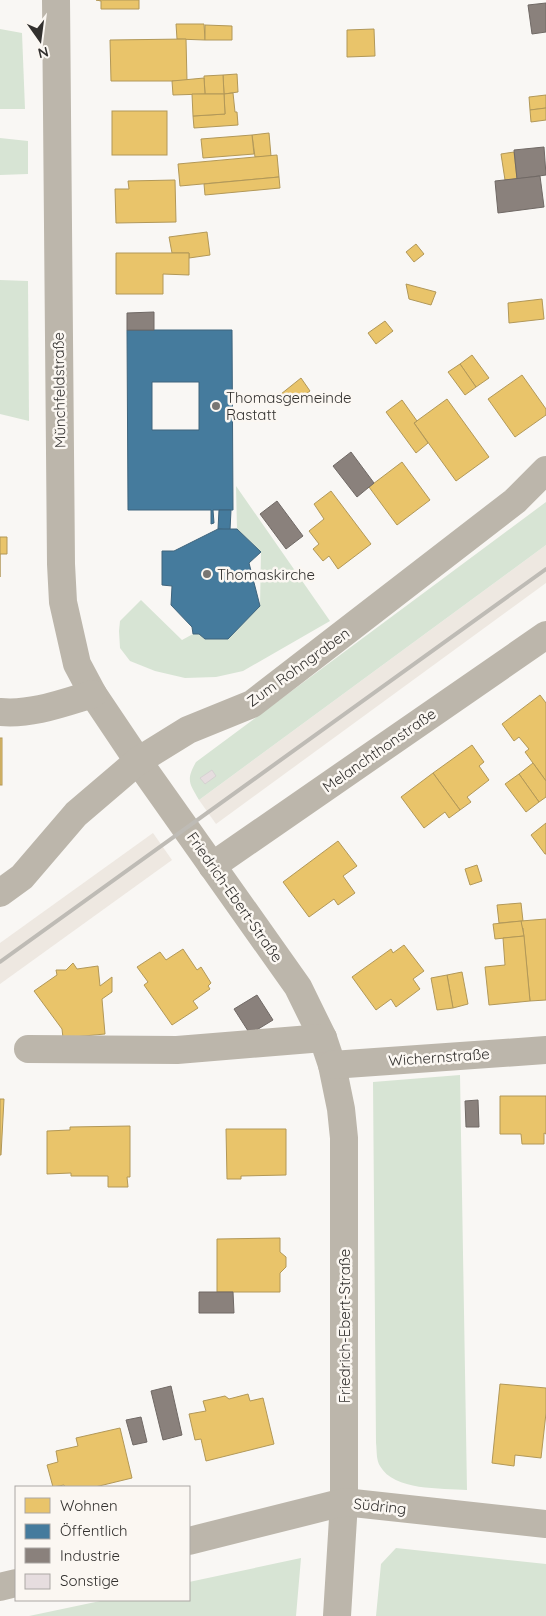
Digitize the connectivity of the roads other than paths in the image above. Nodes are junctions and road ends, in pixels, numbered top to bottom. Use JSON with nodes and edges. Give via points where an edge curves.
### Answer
{"nodes":[{"id":1,"x":56,"y":0,"type":"edge"},
{"id":2,"x":546,"y":470,"type":"edge"},
{"id":3,"x":546,"y":635,"type":"edge"},
{"id":4,"x":93,"y":694,"type":"junction"},
{"id":5,"x":0,"y":712,"type":"edge"},
{"id":6,"x":138,"y":761,"type":"junction"},
{"id":7,"x":212,"y":866,"type":"junction"},
{"id":8,"x":0,"y":893,"type":"edge"},
{"id":9,"x":323,"y":1038,"type":"junction"},
{"id":10,"x":28,"y":1049,"type":"dead end"},
{"id":11,"x":546,"y":1050,"type":"edge"},
{"id":12,"x":332,"y":1065,"type":"junction"},
{"id":13,"x":344,"y":1502,"type":"junction"},
{"id":14,"x":546,"y":1524,"type":"edge"},
{"id":15,"x":190,"y":1540,"type":"edge"},
{"id":16,"x":15,"y":1583,"type":"edge"},
{"id":17,"x":0,"y":1587,"type":"edge"},
{"id":18,"x":337,"y":1616,"type":"edge"}],
"edges":[{"from":1,"to":4,"type":"street","name":"Münchfeldstraße","via":[[63,602],[77,664]]},
{"from":2,"to":6,"type":"street","name":"Zum Rohngraben","via":[[516,501],[252,704],[188,730]]},
{"from":3,"to":7,"type":"street","name":"Melanchthonstraße"},
{"from":4,"to":5,"type":"street","via":[[41,709]]},
{"from":4,"to":6,"type":"street","name":"Münchfeldstraße"},
{"from":6,"to":7,"type":"street","name":"Friedrich-Ebert-Straße"},
{"from":6,"to":8,"type":"street","name":"Zum Rohngraben","via":[[76,814],[22,877]]},
{"from":7,"to":9,"type":"street","name":"Friedrich-Ebert-Straße","via":[[298,988]]},
{"from":9,"to":10,"type":"street","via":[[177,1050]]},
{"from":9,"to":12,"type":"street","name":"Friedrich-Ebert-Straße"},
{"from":11,"to":12,"type":"street","name":"Wichernstraße"},
{"from":12,"to":13,"type":"street","name":"Friedrich-Ebert-Straße","via":[[342,1109],[344,1138]]},
{"from":13,"to":14,"type":"street","name":"Südring"},
{"from":13,"to":15,"type":"street","name":"Südring"},
{"from":13,"to":18,"type":"street","name":"Friedrich-Ebert-Straße"},
{"from":16,"to":17,"type":"street"}]}
